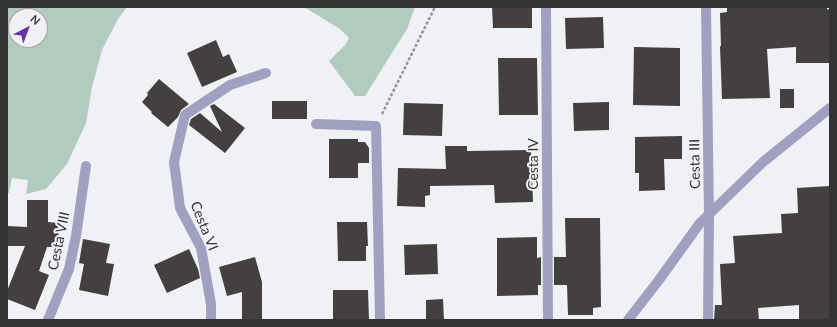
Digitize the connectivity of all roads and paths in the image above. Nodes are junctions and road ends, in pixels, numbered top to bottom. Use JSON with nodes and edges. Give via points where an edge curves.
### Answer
{"nodes":[{"id":1,"x":435,"y":7,"type":"edge"},
{"id":2,"x":546,"y":7,"type":"edge"},
{"id":3,"x":706,"y":7,"type":"edge"},
{"id":4,"x":266,"y":73,"type":"dead end"},
{"id":5,"x":830,"y":108,"type":"edge"},
{"id":6,"x":316,"y":124,"type":"dead end"},
{"id":7,"x":376,"y":126,"type":"junction"},
{"id":8,"x":86,"y":166,"type":"dead end"},
{"id":9,"x":709,"y":215,"type":"junction"},
{"id":10,"x":48,"y":320,"type":"edge"},
{"id":11,"x":211,"y":320,"type":"edge"},
{"id":12,"x":380,"y":320,"type":"edge"},
{"id":13,"x":548,"y":320,"type":"edge"},
{"id":14,"x":628,"y":320,"type":"edge"},
{"id":15,"x":708,"y":320,"type":"edge"}],
"edges":[{"from":1,"to":7,"type":"path"},
{"from":2,"to":13,"type":"street","name":"Cesta IV"},
{"from":3,"to":9,"type":"street","name":"Cesta III"},
{"from":4,"to":11,"type":"street","name":"Cesta VI","via":[[230,85],[185,115],[174,162],[180,208],[201,248],[211,304]]},
{"from":5,"to":9,"type":"street","via":[[763,162]]},
{"from":6,"to":7,"type":"street"},
{"from":7,"to":12,"type":"street"},
{"from":8,"to":10,"type":"street","name":"Cesta VIII","via":[[69,269]]},
{"from":9,"to":14,"type":"street","via":[[700,223]]},
{"from":9,"to":15,"type":"street","name":"Cesta III"}]}
